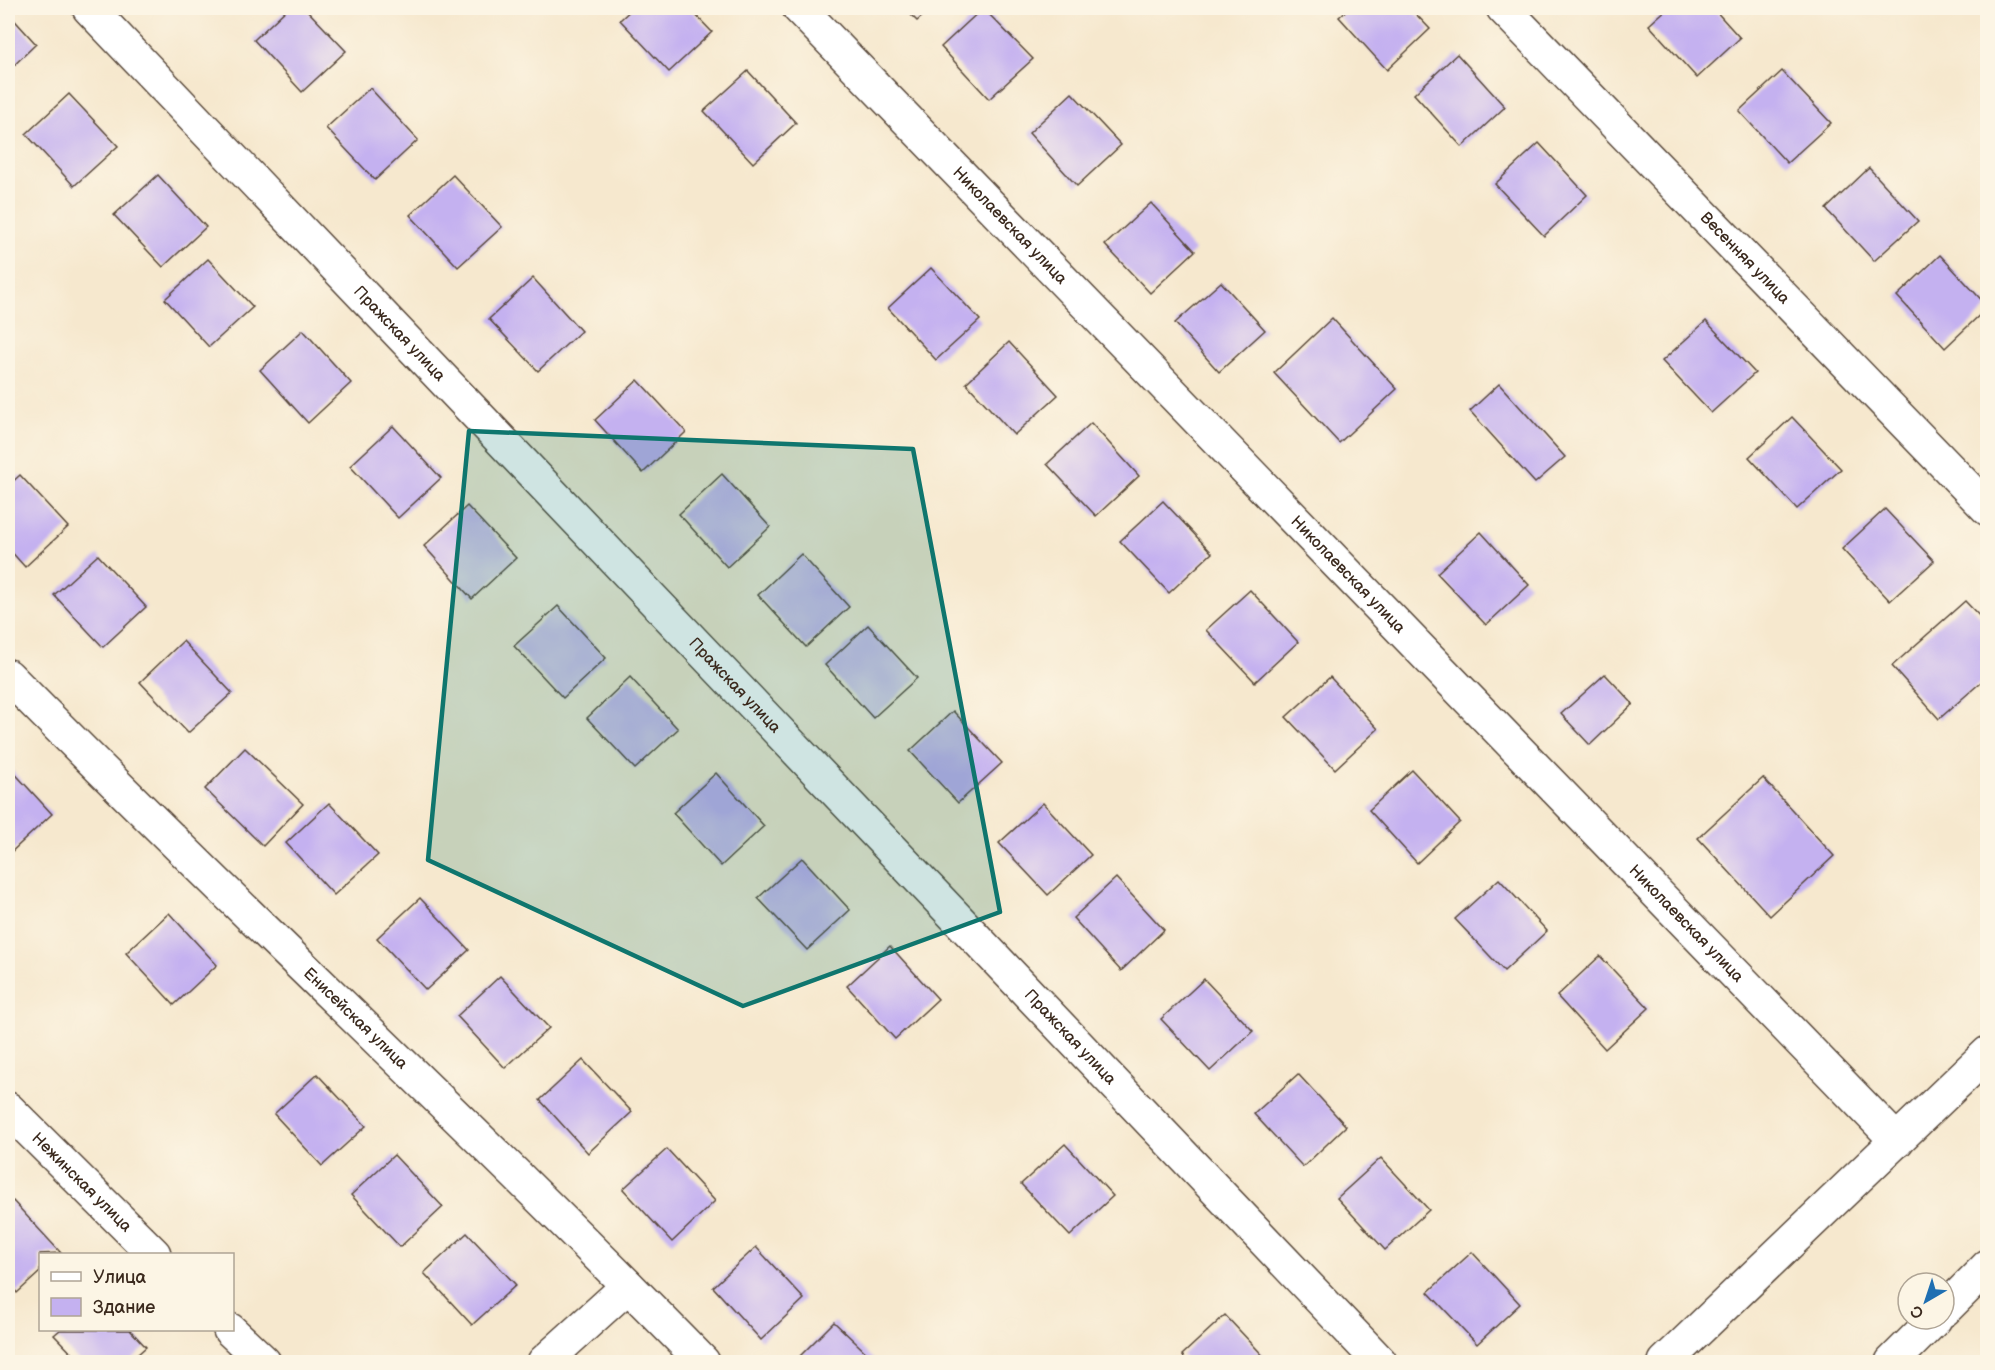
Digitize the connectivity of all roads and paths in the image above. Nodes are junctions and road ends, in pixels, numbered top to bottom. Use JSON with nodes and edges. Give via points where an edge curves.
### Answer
{"nodes":[{"id":1,"x":89,"y":8,"type":"edge"},
{"id":2,"x":799,"y":8,"type":"edge"},
{"id":3,"x":1503,"y":8,"type":"edge"},
{"id":4,"x":1988,"y":509,"type":"edge"},
{"id":5,"x":8,"y":676,"type":"edge"},
{"id":6,"x":1988,"y":1053,"type":"edge"},
{"id":7,"x":8,"y":1109,"type":"edge"},
{"id":8,"x":1897,"y":1141,"type":"junction"},
{"id":9,"x":153,"y":1253,"type":"edge"},
{"id":10,"x":1988,"y":1266,"type":"edge"},
{"id":11,"x":628,"y":1286,"type":"junction"},
{"id":12,"x":1956,"y":1298,"type":"edge"},
{"id":13,"x":232,"y":1331,"type":"edge"},
{"id":14,"x":1923,"y":1331,"type":"edge"},
{"id":15,"x":264,"y":1362,"type":"edge"},
{"id":16,"x":544,"y":1362,"type":"edge"},
{"id":17,"x":703,"y":1362,"type":"edge"},
{"id":18,"x":1380,"y":1362,"type":"edge"},
{"id":19,"x":1665,"y":1362,"type":"edge"},
{"id":20,"x":1892,"y":1362,"type":"edge"}],
"edges":[{"from":1,"to":18,"type":"street","name":"Пражская улица"},
{"from":2,"to":8,"type":"street","name":"Николаевская улица"},
{"from":3,"to":4,"type":"street","name":"Весенняя улица"},
{"from":5,"to":11,"type":"street","name":"Енисейская улица","via":[[167,837]]},
{"from":6,"to":8,"type":"street"},
{"from":7,"to":9,"type":"street","name":"Нежинская улица"},
{"from":8,"to":19,"type":"street"},
{"from":10,"to":12,"type":"street"},
{"from":11,"to":16,"type":"street"},
{"from":11,"to":17,"type":"street","name":"Енисейская улица"},
{"from":13,"to":15,"type":"street"},
{"from":14,"to":20,"type":"street"}]}
